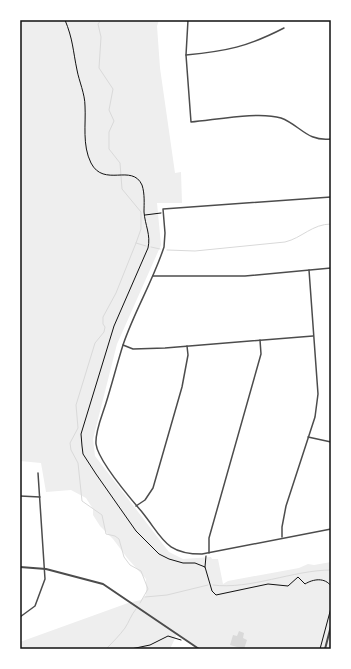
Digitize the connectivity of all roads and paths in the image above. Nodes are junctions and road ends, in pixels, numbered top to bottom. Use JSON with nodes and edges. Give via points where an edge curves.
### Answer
{"nodes":[{"id":1,"x":65,"y":20,"type":"edge"},
{"id":2,"x":188,"y":20,"type":"edge"},
{"id":3,"x":284,"y":28,"type":"dead end"},
{"id":4,"x":186,"y":55,"type":"junction"},
{"id":5,"x":331,"y":139,"type":"edge"},
{"id":6,"x":331,"y":197,"type":"edge"},
{"id":7,"x":163,"y":213,"type":"junction"},
{"id":8,"x":144,"y":215,"type":"junction"},
{"id":9,"x":331,"y":268,"type":"edge"},
{"id":10,"x":309,"y":270,"type":"junction"},
{"id":11,"x":153,"y":276,"type":"junction"},
{"id":12,"x":313,"y":336,"type":"junction"},
{"id":13,"x":260,"y":340,"type":"junction"},
{"id":14,"x":123,"y":345,"type":"junction"},
{"id":15,"x":187,"y":346,"type":"junction"},
{"id":16,"x":307,"y":436,"type":"junction"},
{"id":17,"x":331,"y":442,"type":"edge"},
{"id":18,"x":38,"y":473,"type":"dead end"},
{"id":19,"x":20,"y":496,"type":"edge"},
{"id":20,"x":40,"y":497,"type":"junction"},
{"id":21,"x":136,"y":506,"type":"junction"},
{"id":22,"x":331,"y":529,"type":"edge"},
{"id":23,"x":282,"y":537,"type":"junction"},
{"id":24,"x":208,"y":553,"type":"junction"},
{"id":25,"x":20,"y":567,"type":"edge"},
{"id":26,"x":205,"y":567,"type":"junction"},
{"id":27,"x":46,"y":569,"type":"junction"},
{"id":28,"x":331,"y":586,"type":"edge"},
{"id":29,"x":331,"y":608,"type":"edge"},
{"id":30,"x":330,"y":615,"type":"edge"},
{"id":31,"x":20,"y":617,"type":"edge"},
{"id":32,"x":331,"y":626,"type":"edge"},
{"id":33,"x":181,"y":641,"type":"dead end"},
{"id":34,"x":131,"y":649,"type":"edge"},
{"id":35,"x":199,"y":649,"type":"edge"},
{"id":36,"x":320,"y":649,"type":"edge"},
{"id":37,"x":325,"y":649,"type":"edge"}],
"edges":[{"from":1,"to":8,"type":"path","via":[[73,41],[85,104],[86,147],[89,158],[98,172],[136,178],[141,184]]},
{"from":2,"to":4,"type":"street"},
{"from":3,"to":4,"type":"street","via":[[248,45],[218,52]]},
{"from":4,"to":5,"type":"street","via":[[192,122],[267,116],[282,118],[313,137]]},
{"from":6,"to":7,"type":"street","via":[[163,209]]},
{"from":7,"to":8,"type":"path"},
{"from":7,"to":11,"type":"street","via":[[164,247]]},
{"from":8,"to":26,"type":"path","via":[[150,237],[148,248],[114,326],[82,430],[83,454],[136,531],[159,554],[183,563],[195,563]]},
{"from":9,"to":10,"type":"street"},
{"from":10,"to":11,"type":"street","via":[[245,276]]},
{"from":10,"to":12,"type":"street"},
{"from":11,"to":14,"type":"street"},
{"from":12,"to":13,"type":"street"},
{"from":12,"to":16,"type":"street","via":[[318,394]]},
{"from":13,"to":15,"type":"street"},
{"from":13,"to":24,"type":"street","via":[[261,354],[209,538]]},
{"from":14,"to":15,"type":"street","via":[[138,349]]},
{"from":14,"to":21,"type":"street","via":[[100,420],[96,445]]},
{"from":15,"to":21,"type":"street","via":[[188,355],[182,387],[153,488],[145,500]]},
{"from":16,"to":17,"type":"street"},
{"from":16,"to":23,"type":"street","via":[[286,506]]},
{"from":18,"to":20,"type":"street"},
{"from":19,"to":20,"type":"street"},
{"from":20,"to":27,"type":"street"},
{"from":21,"to":24,"type":"street","via":[[172,548],[189,554]]},
{"from":22,"to":23,"type":"street"},
{"from":23,"to":24,"type":"street"},
{"from":24,"to":26,"type":"path"},
{"from":25,"to":27,"type":"street"},
{"from":26,"to":28,"type":"path","via":[[212,591],[218,596],[264,585],[288,586],[298,577],[305,584],[316,579],[328,582]]},
{"from":27,"to":31,"type":"street","via":[[43,590],[35,606]]},
{"from":27,"to":35,"type":"street","via":[[103,584]]},
{"from":29,"to":30,"type":"path"},
{"from":30,"to":36,"type":"path"},
{"from":32,"to":37,"type":"street"},
{"from":33,"to":34,"type":"path","via":[[168,636],[150,645]]}]}
